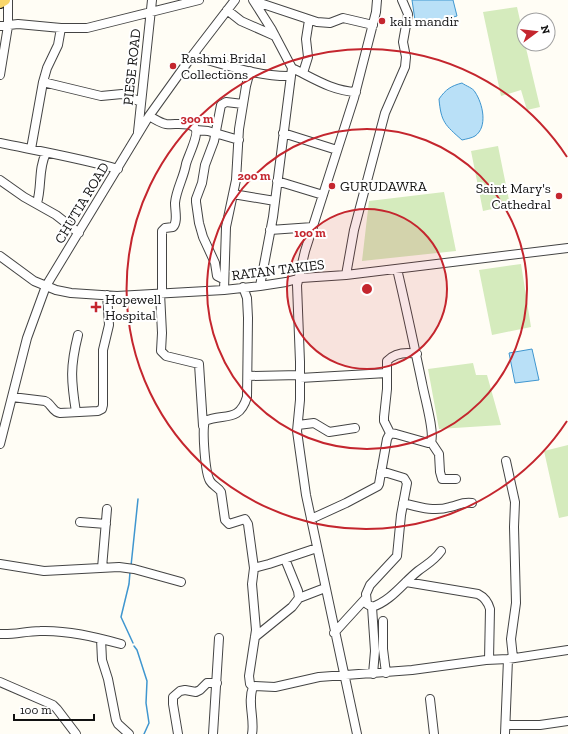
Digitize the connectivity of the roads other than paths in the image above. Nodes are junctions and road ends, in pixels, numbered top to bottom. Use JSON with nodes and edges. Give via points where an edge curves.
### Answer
{"nodes":[{"id":1,"x":4,"y":0,"type":"edge"},
{"id":2,"x":8,"y":0,"type":"edge"},
{"id":3,"x":152,"y":0,"type":"edge"},
{"id":4,"x":198,"y":0,"type":"edge"},
{"id":5,"x":233,"y":0,"type":"edge"},
{"id":6,"x":253,"y":0,"type":"edge"},
{"id":7,"x":377,"y":0,"type":"edge"},
{"id":8,"x":402,"y":0,"type":"edge"},
{"id":9,"x":0,"y":3,"type":"edge"},
{"id":10,"x":227,"y":10,"type":"junction"},
{"id":11,"x":151,"y":11,"type":"junction"},
{"id":12,"x":309,"y":20,"type":"junction"},
{"id":13,"x":373,"y":25,"type":"junction"},
{"id":14,"x":4,"y":26,"type":"edge"},
{"id":15,"x":60,"y":28,"type":"junction"},
{"id":16,"x":276,"y":36,"type":"junction"},
{"id":17,"x":192,"y":56,"type":"junction"},
{"id":18,"x":250,"y":71,"type":"junction"},
{"id":19,"x":292,"y":72,"type":"junction"},
{"id":20,"x":303,"y":72,"type":"junction"},
{"id":21,"x":0,"y":75,"type":"edge"},
{"id":22,"x":43,"y":82,"type":"junction"},
{"id":23,"x":356,"y":92,"type":"junction"},
{"id":24,"x":141,"y":102,"type":"junction"},
{"id":25,"x":243,"y":104,"type":"junction"},
{"id":26,"x":149,"y":116,"type":"junction"},
{"id":27,"x":196,"y":130,"type":"junction"},
{"id":28,"x":216,"y":133,"type":"junction"},
{"id":29,"x":283,"y":133,"type":"junction"},
{"id":30,"x":137,"y":137,"type":"junction"},
{"id":31,"x":239,"y":140,"type":"junction"},
{"id":32,"x":0,"y":143,"type":"edge"},
{"id":33,"x":31,"y":149,"type":"junction"},
{"id":34,"x":337,"y":150,"type":"junction"},
{"id":35,"x":46,"y":153,"type":"junction"},
{"id":36,"x":118,"y":169,"type":"junction"},
{"id":37,"x":0,"y":180,"type":"edge"},
{"id":38,"x":277,"y":181,"type":"junction"},
{"id":39,"x":233,"y":194,"type":"junction"},
{"id":40,"x":324,"y":195,"type":"junction"},
{"id":41,"x":275,"y":202,"type":"junction"},
{"id":42,"x":37,"y":203,"type":"junction"},
{"id":43,"x":313,"y":227,"type":"junction"},
{"id":44,"x":270,"y":230,"type":"junction"},
{"id":45,"x":79,"y":232,"type":"junction"},
{"id":46,"x":568,"y":248,"type":"edge"},
{"id":47,"x":0,"y":256,"type":"edge"},
{"id":48,"x":397,"y":269,"type":"junction"},
{"id":49,"x":346,"y":275,"type":"junction"},
{"id":50,"x":223,"y":279,"type":"junction"},
{"id":51,"x":298,"y":279,"type":"junction"},
{"id":52,"x":46,"y":286,"type":"junction"},
{"id":53,"x":260,"y":286,"type":"junction"},
{"id":54,"x":243,"y":287,"type":"junction"},
{"id":55,"x":224,"y":290,"type":"junction"},
{"id":56,"x":161,"y":293,"type":"junction"},
{"id":57,"x":107,"y":295,"type":"junction"},
{"id":58,"x":78,"y":334,"type":"dead end"},
{"id":59,"x":417,"y":354,"type":"junction"},
{"id":60,"x":386,"y":373,"type":"junction"},
{"id":61,"x":248,"y":376,"type":"junction"},
{"id":62,"x":300,"y":377,"type":"junction"},
{"id":63,"x":12,"y":397,"type":"junction"},
{"id":64,"x":76,"y":412,"type":"junction"},
{"id":65,"x":298,"y":425,"type":"junction"},
{"id":66,"x":203,"y":426,"type":"junction"},
{"id":67,"x":355,"y":428,"type":"dead end"},
{"id":68,"x":390,"y":433,"type":"junction"},
{"id":69,"x":431,"y":442,"type":"junction"},
{"id":70,"x":0,"y":444,"type":"edge"},
{"id":71,"x":506,"y":461,"type":"dead end"},
{"id":72,"x":382,"y":471,"type":"junction"},
{"id":73,"x":456,"y":478,"type":"dead end"},
{"id":74,"x":403,"y":503,"type":"junction"},
{"id":75,"x":472,"y":503,"type":"dead end"},
{"id":76,"x":107,"y":509,"type":"dead end"},
{"id":77,"x":311,"y":519,"type":"junction"},
{"id":78,"x":80,"y":522,"type":"dead end"},
{"id":79,"x":106,"y":524,"type":"junction"},
{"id":80,"x":317,"y":548,"type":"junction"},
{"id":81,"x":442,"y":551,"type":"dead end"},
{"id":82,"x":285,"y":559,"type":"junction"},
{"id":83,"x":0,"y":564,"type":"edge"},
{"id":84,"x":102,"y":568,"type":"junction"},
{"id":85,"x":254,"y":568,"type":"junction"},
{"id":86,"x":181,"y":582,"type":"dead end"},
{"id":87,"x":406,"y":582,"type":"junction"},
{"id":88,"x":325,"y":588,"type":"junction"},
{"id":89,"x":299,"y":598,"type":"junction"},
{"id":90,"x":366,"y":598,"type":"junction"},
{"id":91,"x":372,"y":607,"type":"junction"},
{"id":92,"x":383,"y":622,"type":"dead end"},
{"id":93,"x":334,"y":633,"type":"junction"},
{"id":94,"x":0,"y":634,"type":"edge"},
{"id":95,"x":255,"y":637,"type":"junction"},
{"id":96,"x":219,"y":638,"type":"dead end"},
{"id":97,"x":101,"y":639,"type":"junction"},
{"id":98,"x":121,"y":644,"type":"dead end"},
{"id":99,"x":568,"y":650,"type":"edge"},
{"id":100,"x":511,"y":659,"type":"junction"},
{"id":101,"x":489,"y":660,"type":"junction"},
{"id":102,"x":386,"y":673,"type":"junction"},
{"id":103,"x":343,"y":674,"type":"junction"},
{"id":104,"x":374,"y":674,"type":"junction"},
{"id":105,"x":0,"y":682,"type":"edge"},
{"id":106,"x":217,"y":683,"type":"junction"},
{"id":107,"x":253,"y":687,"type":"junction"},
{"id":108,"x":430,"y":699,"type":"dead end"},
{"id":109,"x":568,"y":721,"type":"edge"},
{"id":110,"x":506,"y":725,"type":"junction"},
{"id":111,"x":76,"y":734,"type":"edge"},
{"id":112,"x":129,"y":734,"type":"edge"},
{"id":113,"x":178,"y":734,"type":"edge"},
{"id":114,"x":213,"y":734,"type":"edge"},
{"id":115,"x":252,"y":734,"type":"edge"},
{"id":116,"x":357,"y":734,"type":"edge"},
{"id":117,"x":434,"y":734,"type":"edge"},
{"id":118,"x":505,"y":734,"type":"edge"}],
"edges":[{"from":1,"to":9,"type":"main road"},
{"from":2,"to":14,"type":"street"},
{"from":3,"to":11,"type":"street","name":"PIESE ROAD"},
{"from":4,"to":11,"type":"street"},
{"from":5,"to":10,"type":"street","name":"CHUTIA ROAD"},
{"from":6,"to":12,"type":"street"},
{"from":6,"to":16,"type":"street"},
{"from":7,"to":13,"type":"street"},
{"from":8,"to":49,"type":"street","via":[[408,14],[404,42],[405,67],[385,113],[353,236]]},
{"from":10,"to":16,"type":"street","via":[[241,21]]},
{"from":10,"to":17,"type":"street","name":"CHUTIA ROAD"},
{"from":11,"to":15,"type":"street","via":[[87,28]]},
{"from":11,"to":24,"type":"street","name":"PIESE ROAD"},
{"from":12,"to":13,"type":"street","via":[[330,23],[344,18]]},
{"from":12,"to":20,"type":"street","via":[[306,39],[308,57]]},
{"from":13,"to":23,"type":"street"},
{"from":14,"to":15,"type":"street","via":[[18,24]]},
{"from":14,"to":21,"type":"street"},
{"from":15,"to":22,"type":"street","via":[[58,45]]},
{"from":16,"to":19,"type":"street"},
{"from":17,"to":18,"type":"street"},
{"from":17,"to":26,"type":"street","name":"CHUTIA ROAD"},
{"from":18,"to":19,"type":"street","via":[[278,76]]},
{"from":18,"to":25,"type":"street"},
{"from":19,"to":20,"type":"street"},
{"from":19,"to":29,"type":"street"},
{"from":20,"to":23,"type":"street","via":[[322,84]]},
{"from":22,"to":24,"type":"street","via":[[101,96],[122,94]]},
{"from":22,"to":33,"type":"street"},
{"from":23,"to":34,"type":"street"},
{"from":24,"to":30,"type":"street","name":"PIESE ROAD"},
{"from":25,"to":28,"type":"street","via":[[223,103]]},
{"from":25,"to":31,"type":"street"},
{"from":26,"to":27,"type":"street","via":[[163,123],[190,125]]},
{"from":26,"to":30,"type":"street","name":"CHUTIA ROAD"},
{"from":27,"to":28,"type":"street"},
{"from":27,"to":56,"type":"street","via":[[197,135],[176,201],[176,224],[162,231]]},
{"from":28,"to":31,"type":"street"},
{"from":28,"to":50,"type":"street","via":[[196,202],[203,237],[215,263],[216,274]]},
{"from":29,"to":34,"type":"street"},
{"from":29,"to":38,"type":"street"},
{"from":30,"to":36,"type":"street","name":"CHUTIA ROAD"},
{"from":31,"to":39,"type":"street","via":[[238,169]]},
{"from":32,"to":33,"type":"street"},
{"from":33,"to":35,"type":"street"},
{"from":34,"to":40,"type":"street"},
{"from":35,"to":36,"type":"street"},
{"from":35,"to":42,"type":"street","via":[[41,165],[41,188]]},
{"from":36,"to":45,"type":"street","name":"CHUTIA ROAD"},
{"from":37,"to":42,"type":"street"},
{"from":38,"to":40,"type":"street"},
{"from":38,"to":41,"type":"street"},
{"from":39,"to":41,"type":"street"},
{"from":39,"to":50,"type":"street","via":[[226,227]]},
{"from":40,"to":43,"type":"street"},
{"from":41,"to":44,"type":"street"},
{"from":42,"to":45,"type":"street"},
{"from":43,"to":44,"type":"street"},
{"from":43,"to":51,"type":"street"},
{"from":44,"to":53,"type":"street"},
{"from":45,"to":52,"type":"street","name":"CHUTIA ROAD"},
{"from":46,"to":48,"type":"street","name":"RATAN TAKIES"},
{"from":47,"to":52,"type":"street","name":"RATAN TAKIES","via":[[26,276]]},
{"from":48,"to":49,"type":"street","name":"RATAN TAKIES"},
{"from":48,"to":59,"type":"street"},
{"from":49,"to":51,"type":"street","name":"RATAN TAKIES"},
{"from":50,"to":55,"type":"street"},
{"from":51,"to":53,"type":"street","name":"RATAN TAKIES"},
{"from":51,"to":62,"type":"street"},
{"from":52,"to":57,"type":"street","name":"RATAN TAKIES","via":[[71,293]]},
{"from":52,"to":63,"type":"street","name":"CHUTIA ROAD","via":[[27,338]]},
{"from":53,"to":54,"type":"street","name":"RATAN TAKIES"},
{"from":54,"to":55,"type":"street","name":"RATAN TAKIES"},
{"from":54,"to":61,"type":"street","via":[[248,303]]},
{"from":55,"to":56,"type":"street","name":"RATAN TAKIES"},
{"from":56,"to":57,"type":"street","name":"RATAN TAKIES"},
{"from":56,"to":66,"type":"street","via":[[161,351],[166,356],[199,364]]},
{"from":57,"to":64,"type":"street","via":[[109,325],[104,350],[104,405],[100,410]]},
{"from":58,"to":64,"type":"street","via":[[71,373]]},
{"from":59,"to":60,"type":"street","via":[[403,353],[390,358],[387,361]]},
{"from":59,"to":69,"type":"street","via":[[431,429]]},
{"from":60,"to":62,"type":"street"},
{"from":60,"to":68,"type":"street","via":[[384,421]]},
{"from":61,"to":62,"type":"street"},
{"from":61,"to":66,"type":"street","via":[[247,398],[242,409],[235,415],[205,421]]},
{"from":62,"to":65,"type":"street"},
{"from":63,"to":64,"type":"street","via":[[45,401],[57,413]]},
{"from":63,"to":70,"type":"street","name":"CHUTIA ROAD"},
{"from":65,"to":67,"type":"street","via":[[314,423],[329,432]]},
{"from":65,"to":77,"type":"street"},
{"from":66,"to":85,"type":"street","via":[[207,472],[210,480],[221,492],[227,523],[247,521]]},
{"from":68,"to":69,"type":"street"},
{"from":68,"to":72,"type":"street"},
{"from":69,"to":73,"type":"street","via":[[439,454],[442,479]]},
{"from":71,"to":100,"type":"street","via":[[514,502],[516,603]]},
{"from":72,"to":74,"type":"street","via":[[399,475],[406,480]]},
{"from":72,"to":77,"type":"street","via":[[378,486]]},
{"from":74,"to":75,"type":"street","via":[[436,509]]},
{"from":74,"to":90,"type":"street","via":[[397,556],[370,585]]},
{"from":76,"to":79,"type":"street"},
{"from":77,"to":80,"type":"street"},
{"from":78,"to":79,"type":"street"},
{"from":79,"to":84,"type":"street"},
{"from":80,"to":82,"type":"street"},
{"from":80,"to":88,"type":"street"},
{"from":81,"to":87,"type":"street"},
{"from":82,"to":85,"type":"street"},
{"from":82,"to":89,"type":"street"},
{"from":83,"to":84,"type":"street","via":[[44,571]]},
{"from":84,"to":86,"type":"street","via":[[134,569]]},
{"from":85,"to":95,"type":"street","via":[[252,584]]},
{"from":87,"to":91,"type":"street","via":[[387,599]]},
{"from":87,"to":101,"type":"street","via":[[478,594],[484,599],[490,609]]},
{"from":88,"to":89,"type":"street"},
{"from":88,"to":93,"type":"street"},
{"from":89,"to":95,"type":"street","via":[[292,607]]},
{"from":90,"to":91,"type":"street","via":[[367,604]]},
{"from":90,"to":93,"type":"street"},
{"from":91,"to":104,"type":"street"},
{"from":92,"to":102,"type":"street"},
{"from":93,"to":103,"type":"street"},
{"from":94,"to":97,"type":"street","via":[[52,631]]},
{"from":95,"to":107,"type":"street","via":[[249,676]]},
{"from":96,"to":106,"type":"street"},
{"from":97,"to":98,"type":"street"},
{"from":97,"to":112,"type":"street","via":[[102,660],[116,720]]},
{"from":99,"to":100,"type":"street"},
{"from":100,"to":101,"type":"street"},
{"from":100,"to":110,"type":"street"},
{"from":101,"to":102,"type":"street"},
{"from":102,"to":104,"type":"street"},
{"from":103,"to":104,"type":"street"},
{"from":103,"to":107,"type":"street","via":[[304,679],[275,687]]},
{"from":103,"to":116,"type":"street"},
{"from":105,"to":111,"type":"street","via":[[52,705]]},
{"from":106,"to":113,"type":"street","via":[[207,683],[196,692],[185,690],[176,693],[173,704]]},
{"from":106,"to":114,"type":"street"},
{"from":107,"to":115,"type":"street"},
{"from":108,"to":117,"type":"street"},
{"from":109,"to":110,"type":"street","via":[[540,725]]},
{"from":110,"to":118,"type":"street"}]}
